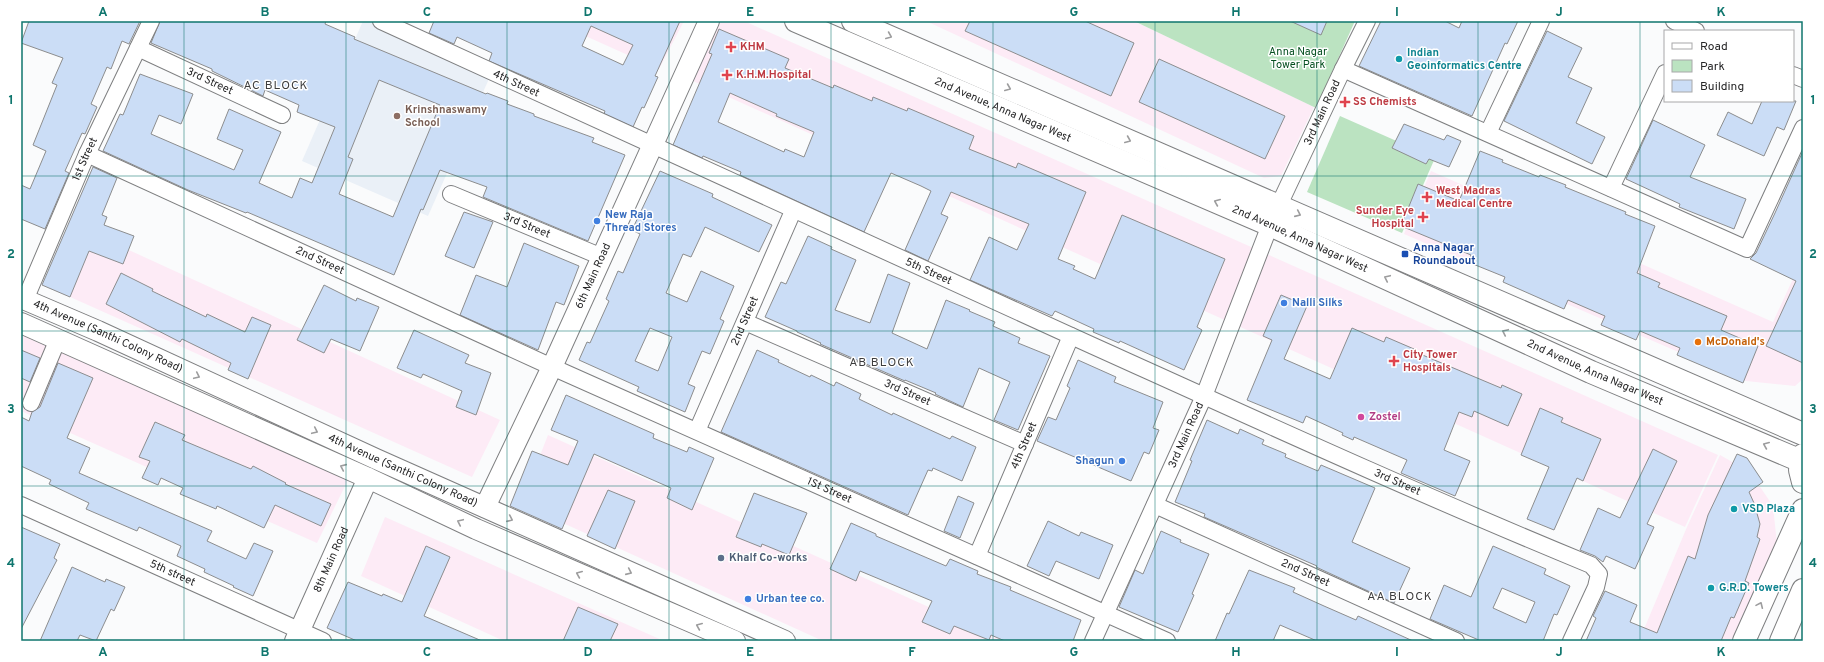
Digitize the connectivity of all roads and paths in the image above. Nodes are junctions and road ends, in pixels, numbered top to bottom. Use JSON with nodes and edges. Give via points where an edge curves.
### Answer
{"nodes":[{"id":1,"x":151,"y":21,"type":"edge"},
{"id":2,"x":381,"y":21,"type":"edge"},
{"id":3,"x":709,"y":21,"type":"edge"},
{"id":4,"x":796,"y":21,"type":"edge"},
{"id":5,"x":853,"y":21,"type":"edge"},
{"id":6,"x":1367,"y":21,"type":"edge"},
{"id":7,"x":1542,"y":21,"type":"edge"},
{"id":8,"x":138,"y":48,"type":"junction"},
{"id":9,"x":1342,"y":69,"type":"junction"},
{"id":10,"x":1664,"y":75,"type":"edge"},
{"id":11,"x":282,"y":115,"type":"dead end"},
{"id":12,"x":1803,"y":128,"type":"edge"},
{"id":13,"x":1488,"y":133,"type":"junction"},
{"id":14,"x":652,"y":147,"type":"junction"},
{"id":15,"x":87,"y":154,"type":"junction"},
{"id":16,"x":1611,"y":188,"type":"junction"},
{"id":17,"x":451,"y":194,"type":"dead end"},
{"id":18,"x":1279,"y":205,"type":"junction"},
{"id":19,"x":794,"y":211,"type":"junction"},
{"id":20,"x":1270,"y":225,"type":"junction"},
{"id":21,"x":602,"y":257,"type":"junction"},
{"id":22,"x":23,"y":299,"type":"edge"},
{"id":23,"x":745,"y":322,"type":"junction"},
{"id":24,"x":21,"y":323,"type":"edge"},
{"id":25,"x":1071,"y":336,"type":"junction"},
{"id":26,"x":58,"y":339,"type":"junction"},
{"id":27,"x":552,"y":367,"type":"junction"},
{"id":28,"x":1204,"y":396,"type":"junction"},
{"id":29,"x":31,"y":403,"type":"dead end"},
{"id":30,"x":698,"y":431,"type":"junction"},
{"id":31,"x":1803,"y":434,"type":"edge"},
{"id":32,"x":1025,"y":444,"type":"junction"},
{"id":33,"x":1802,"y":466,"type":"edge"},
{"id":34,"x":368,"y":478,"type":"junction"},
{"id":35,"x":21,"y":505,"type":"edge"},
{"id":36,"x":1155,"y":506,"type":"junction"},
{"id":37,"x":485,"y":508,"type":"junction"},
{"id":38,"x":1803,"y":511,"type":"edge"},
{"id":39,"x":977,"y":556,"type":"junction"},
{"id":40,"x":1803,"y":590,"type":"edge"},
{"id":41,"x":1106,"y":614,"type":"junction"},
{"id":42,"x":297,"y":636,"type":"edge"},
{"id":43,"x":323,"y":641,"type":"edge"},
{"id":44,"x":734,"y":641,"type":"edge"},
{"id":45,"x":785,"y":641,"type":"edge"},
{"id":46,"x":1093,"y":641,"type":"edge"},
{"id":47,"x":1167,"y":641,"type":"edge"},
{"id":48,"x":1456,"y":641,"type":"edge"},
{"id":49,"x":1571,"y":641,"type":"edge"},
{"id":50,"x":1744,"y":641,"type":"edge"},
{"id":51,"x":1782,"y":641,"type":"edge"}],
"edges":[{"from":1,"to":8,"type":"street","name":"1st Street"},
{"from":2,"to":14,"type":"street","name":"4th Street"},
{"from":3,"to":14,"type":"street","name":"6th Main Road"},
{"from":20,"to":4,"type":"main road","name":"2nd Avenue, Anna Nagar West","one_way":true},
{"from":5,"to":18,"type":"main road","name":"2nd Avenue, Anna Nagar West","one_way":true},
{"from":6,"to":9,"type":"street","name":"3rd Main Road"},
{"from":7,"to":13,"type":"street"},
{"from":8,"to":11,"type":"street","name":"3rd Street"},
{"from":8,"to":15,"type":"street","name":"1st Street"},
{"from":9,"to":13,"type":"street"},
{"from":9,"to":18,"type":"street","name":"3rd Main Road"},
{"from":10,"to":16,"type":"street"},
{"from":12,"to":16,"type":"street","via":[[1747,249]]},
{"from":13,"to":16,"type":"street"},
{"from":14,"to":19,"type":"street","name":"5th Street"},
{"from":14,"to":21,"type":"street","name":"6th Main Road"},
{"from":15,"to":22,"type":"street","name":"1st Street"},
{"from":15,"to":27,"type":"street","name":"2nd Street"},
{"from":17,"to":21,"type":"street","name":"3rd Street"},
{"from":18,"to":31,"type":"main road","name":"2nd Avenue, Anna Nagar West","one_way":true},
{"from":19,"to":23,"type":"street","name":"2nd Street"},
{"from":19,"to":25,"type":"street","name":"5th Street"},
{"from":20,"to":28,"type":"street","name":"3rd Main Road"},
{"from":33,"to":20,"type":"main road","name":"2nd Avenue, Anna Nagar West","one_way":true},
{"from":21,"to":27,"type":"street","name":"6th Main Road"},
{"from":22,"to":37,"type":"street","name":"4th Avenue (Santhi Colony Road)","one_way":true},
{"from":23,"to":30,"type":"street","name":"2nd Street"},
{"from":23,"to":32,"type":"street","name":"3rd Street"},
{"from":24,"to":26,"type":"street","name":"4th Avenue (Santhi Colony Road)"},
{"from":25,"to":28,"type":"street","name":"5th Street"},
{"from":25,"to":32,"type":"street","name":"4th Street"},
{"from":26,"to":29,"type":"street"},
{"from":34,"to":26,"type":"street","name":"4th Avenue (Santhi Colony Road)","one_way":true},
{"from":27,"to":30,"type":"street","name":"1St Street"},
{"from":27,"to":37,"type":"street","name":"6th Main Road"},
{"from":28,"to":36,"type":"street","name":"3rd Main Road"},
{"from":28,"to":49,"type":"street","name":"3rd Street","via":[[1524,538],[1592,565],[1599,574],[1596,587]]},
{"from":30,"to":39,"type":"street","name":"1St Street"},
{"from":32,"to":39,"type":"street","name":"4th Street"},
{"from":34,"to":42,"type":"street","name":"8th Main Road"},
{"from":44,"to":34,"type":"street","name":"4th Avenue (Santhi Colony Road)","one_way":true,"via":[[476,530]]},
{"from":35,"to":42,"type":"street","name":"5th street"},
{"from":36,"to":41,"type":"street","name":"3rd Main Road"},
{"from":36,"to":48,"type":"street","name":"2nd Street"},
{"from":37,"to":45,"type":"street","name":"4th Avenue (Santhi Colony Road)","one_way":true},
{"from":50,"to":38,"type":"main road","one_way":true},
{"from":39,"to":41,"type":"street","name":"1St Street"},
{"from":40,"to":51,"type":"main road"},
{"from":41,"to":46,"type":"street","name":"3rd Main Road"},
{"from":41,"to":47,"type":"street"},
{"from":42,"to":43,"type":"street","name":"5th street"}]}
